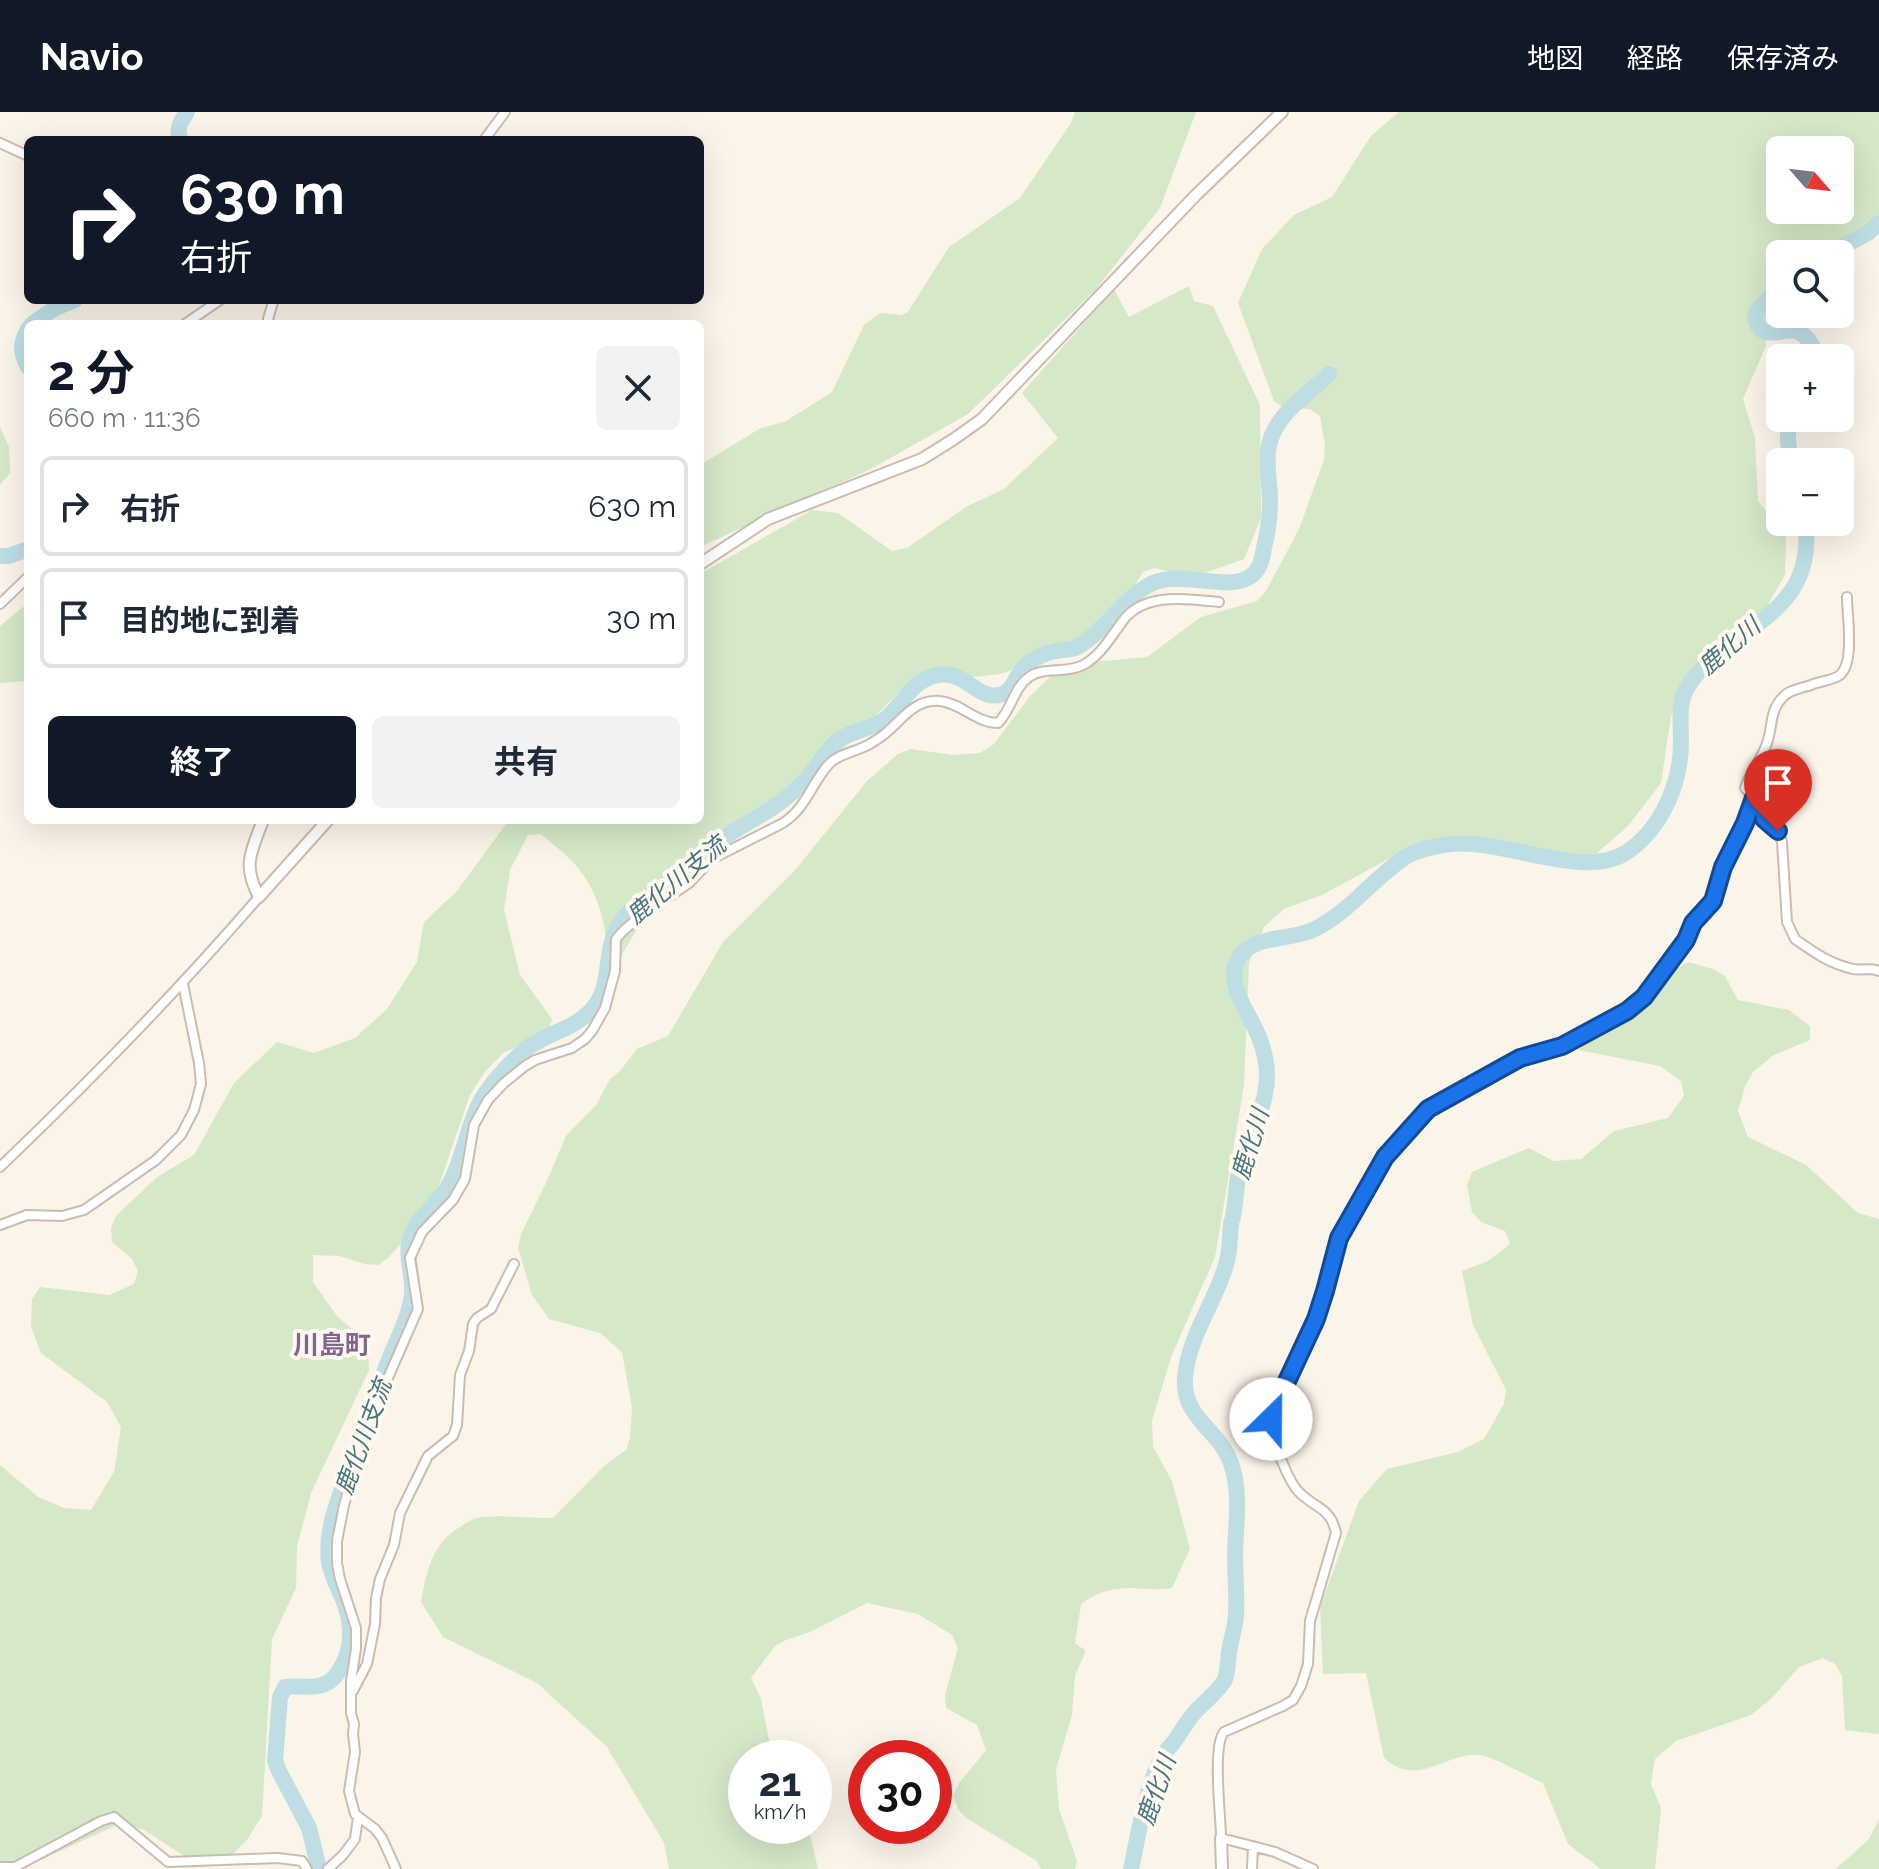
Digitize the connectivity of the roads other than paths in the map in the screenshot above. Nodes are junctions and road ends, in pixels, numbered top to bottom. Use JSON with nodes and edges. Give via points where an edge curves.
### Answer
{"nodes":[{"id":1,"x":505,"y":112,"type":"edge"},
{"id":2,"x":1282,"y":112,"type":"edge"},
{"id":3,"x":487,"y":136,"type":"edge"},
{"id":4,"x":0,"y":143,"type":"edge"},
{"id":5,"x":24,"y":154,"type":"edge"},
{"id":6,"x":214,"y":304,"type":"edge"},
{"id":7,"x":191,"y":320,"type":"edge"},
{"id":8,"x":704,"y":561,"type":"edge"},
{"id":9,"x":24,"y":581,"type":"edge"},
{"id":10,"x":1847,"y":597,"type":"dead end"},
{"id":11,"x":1219,"y":602,"type":"dead end"},
{"id":12,"x":0,"y":604,"type":"edge"},
{"id":13,"x":1754,"y":798,"type":"junction"},
{"id":14,"x":262,"y":824,"type":"edge"},
{"id":15,"x":324,"y":824,"type":"edge"},
{"id":16,"x":259,"y":897,"type":"junction"},
{"id":17,"x":1879,"y":971,"type":"edge"},
{"id":18,"x":183,"y":984,"type":"junction"},
{"id":19,"x":0,"y":1167,"type":"edge"},
{"id":20,"x":0,"y":1225,"type":"edge"},
{"id":21,"x":514,"y":1264,"type":"dead end"},
{"id":22,"x":351,"y":1694,"type":"junction"},
{"id":23,"x":358,"y":1817,"type":"junction"},
{"id":24,"x":1221,"y":1838,"type":"junction"},
{"id":25,"x":1253,"y":1846,"type":"junction"},
{"id":26,"x":0,"y":1867,"type":"edge"},
{"id":27,"x":307,"y":1869,"type":"edge"},
{"id":28,"x":328,"y":1869,"type":"edge"},
{"id":29,"x":396,"y":1869,"type":"edge"},
{"id":30,"x":1222,"y":1869,"type":"edge"},
{"id":31,"x":1252,"y":1869,"type":"edge"},
{"id":32,"x":1313,"y":1869,"type":"edge"}],
"edges":[{"from":1,"to":3,"type":"street"},
{"from":2,"to":8,"type":"street","via":[[967,430],[922,459],[768,519]]},
{"from":4,"to":5,"type":"street"},
{"from":6,"to":7,"type":"street"},
{"from":9,"to":12,"type":"street"},
{"from":10,"to":13,"type":"street","via":[[1846,667],[1831,680],[1782,698],[1746,784]]},
{"from":11,"to":22,"type":"street","via":[[1172,599],[1139,607],[1082,666],[1031,675],[998,723],[987,723],[948,703],[922,704],[886,733],[835,759],[794,816],[712,859],[689,883],[622,932],[616,939],[615,971],[605,1008],[592,1031],[572,1048],[525,1066],[488,1100],[474,1125],[465,1179],[411,1253],[418,1309],[367,1426],[344,1505],[337,1563],[356,1628]]},
{"from":13,"to":17,"type":"street","via":[[1782,842],[1791,934],[1828,962]]},
{"from":13,"to":24,"type":"street","via":[[1713,901],[1644,997],[1562,1046],[1520,1058],[1428,1109],[1385,1157],[1339,1238],[1316,1319],[1274,1409],[1271,1428],[1291,1481],[1327,1513],[1336,1533],[1310,1621],[1308,1664],[1293,1700],[1220,1736]]},
{"from":14,"to":16,"type":"street","via":[[249,865]]},
{"from":15,"to":16,"type":"street"},
{"from":16,"to":18,"type":"street"},
{"from":18,"to":19,"type":"street"},
{"from":18,"to":20,"type":"street","via":[[201,1084],[192,1116],[177,1140],[84,1210],[62,1216],[27,1215]]},
{"from":21,"to":22,"type":"street","via":[[491,1309],[473,1324],[453,1436],[428,1456],[400,1513],[380,1579],[367,1664]]},
{"from":22,"to":23,"type":"street","via":[[355,1752],[349,1791]]},
{"from":23,"to":28,"type":"street","via":[[355,1839]]},
{"from":23,"to":29,"type":"street","via":[[382,1838]]},
{"from":24,"to":25,"type":"street"},
{"from":24,"to":30,"type":"street"},
{"from":25,"to":31,"type":"street"},
{"from":25,"to":32,"type":"street"},
{"from":26,"to":27,"type":"street","via":[[15,1867],[114,1817],[168,1862],[278,1858],[302,1861]]}]}
